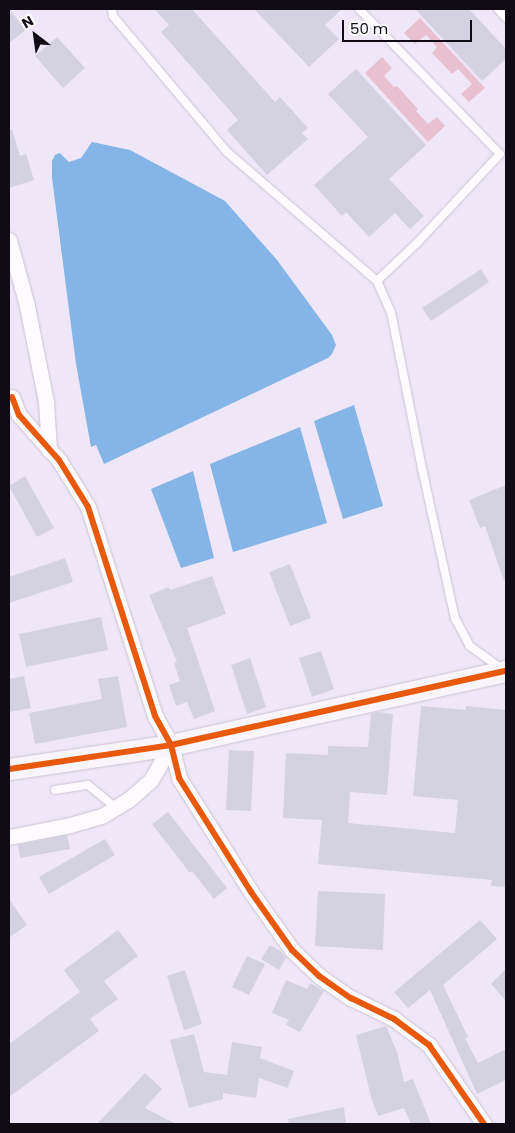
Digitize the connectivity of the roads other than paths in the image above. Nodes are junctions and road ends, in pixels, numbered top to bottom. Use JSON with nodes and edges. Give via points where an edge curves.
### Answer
{"nodes":[{"id":1,"x":112,"y":9,"type":"edge"},
{"id":2,"x":359,"y":9,"type":"edge"},
{"id":3,"x":498,"y":9,"type":"edge"},
{"id":4,"x":506,"y":18,"type":"edge"},
{"id":5,"x":9,"y":240,"type":"edge"},
{"id":6,"x":377,"y":281,"type":"junction"},
{"id":7,"x":10,"y":391,"type":"edge"},
{"id":8,"x":49,"y":450,"type":"junction"},
{"id":9,"x":505,"y":671,"type":"edge"},
{"id":10,"x":171,"y":744,"type":"junction"},
{"id":11,"x":9,"y":769,"type":"edge"},
{"id":12,"x":55,"y":790,"type":"dead end"},
{"id":13,"x":115,"y":808,"type":"junction"},
{"id":14,"x":9,"y":837,"type":"edge"},
{"id":15,"x":484,"y":1124,"type":"edge"}],
"edges":[{"from":1,"to":6,"type":"lane","via":[[113,16],[227,152]]},
{"from":2,"to":6,"type":"lane","via":[[500,154]]},
{"from":3,"to":4,"type":"lane"},
{"from":5,"to":8,"type":"street","via":[[27,306],[46,402]]},
{"from":6,"to":9,"type":"lane","via":[[391,312],[455,618],[470,646]]},
{"from":7,"to":8,"type":"street","via":[[20,415]]},
{"from":8,"to":10,"type":"street","via":[[59,460],[88,507],[154,716]]},
{"from":9,"to":10,"type":"street"},
{"from":10,"to":11,"type":"street"},
{"from":10,"to":13,"type":"street","via":[[150,780]]},
{"from":10,"to":15,"type":"street","via":[[179,778],[292,950],[319,976],[351,998],[394,1019],[429,1045]]},
{"from":12,"to":13,"type":"lane","via":[[88,785]]},
{"from":13,"to":14,"type":"street","via":[[102,816],[70,825]]}]}
